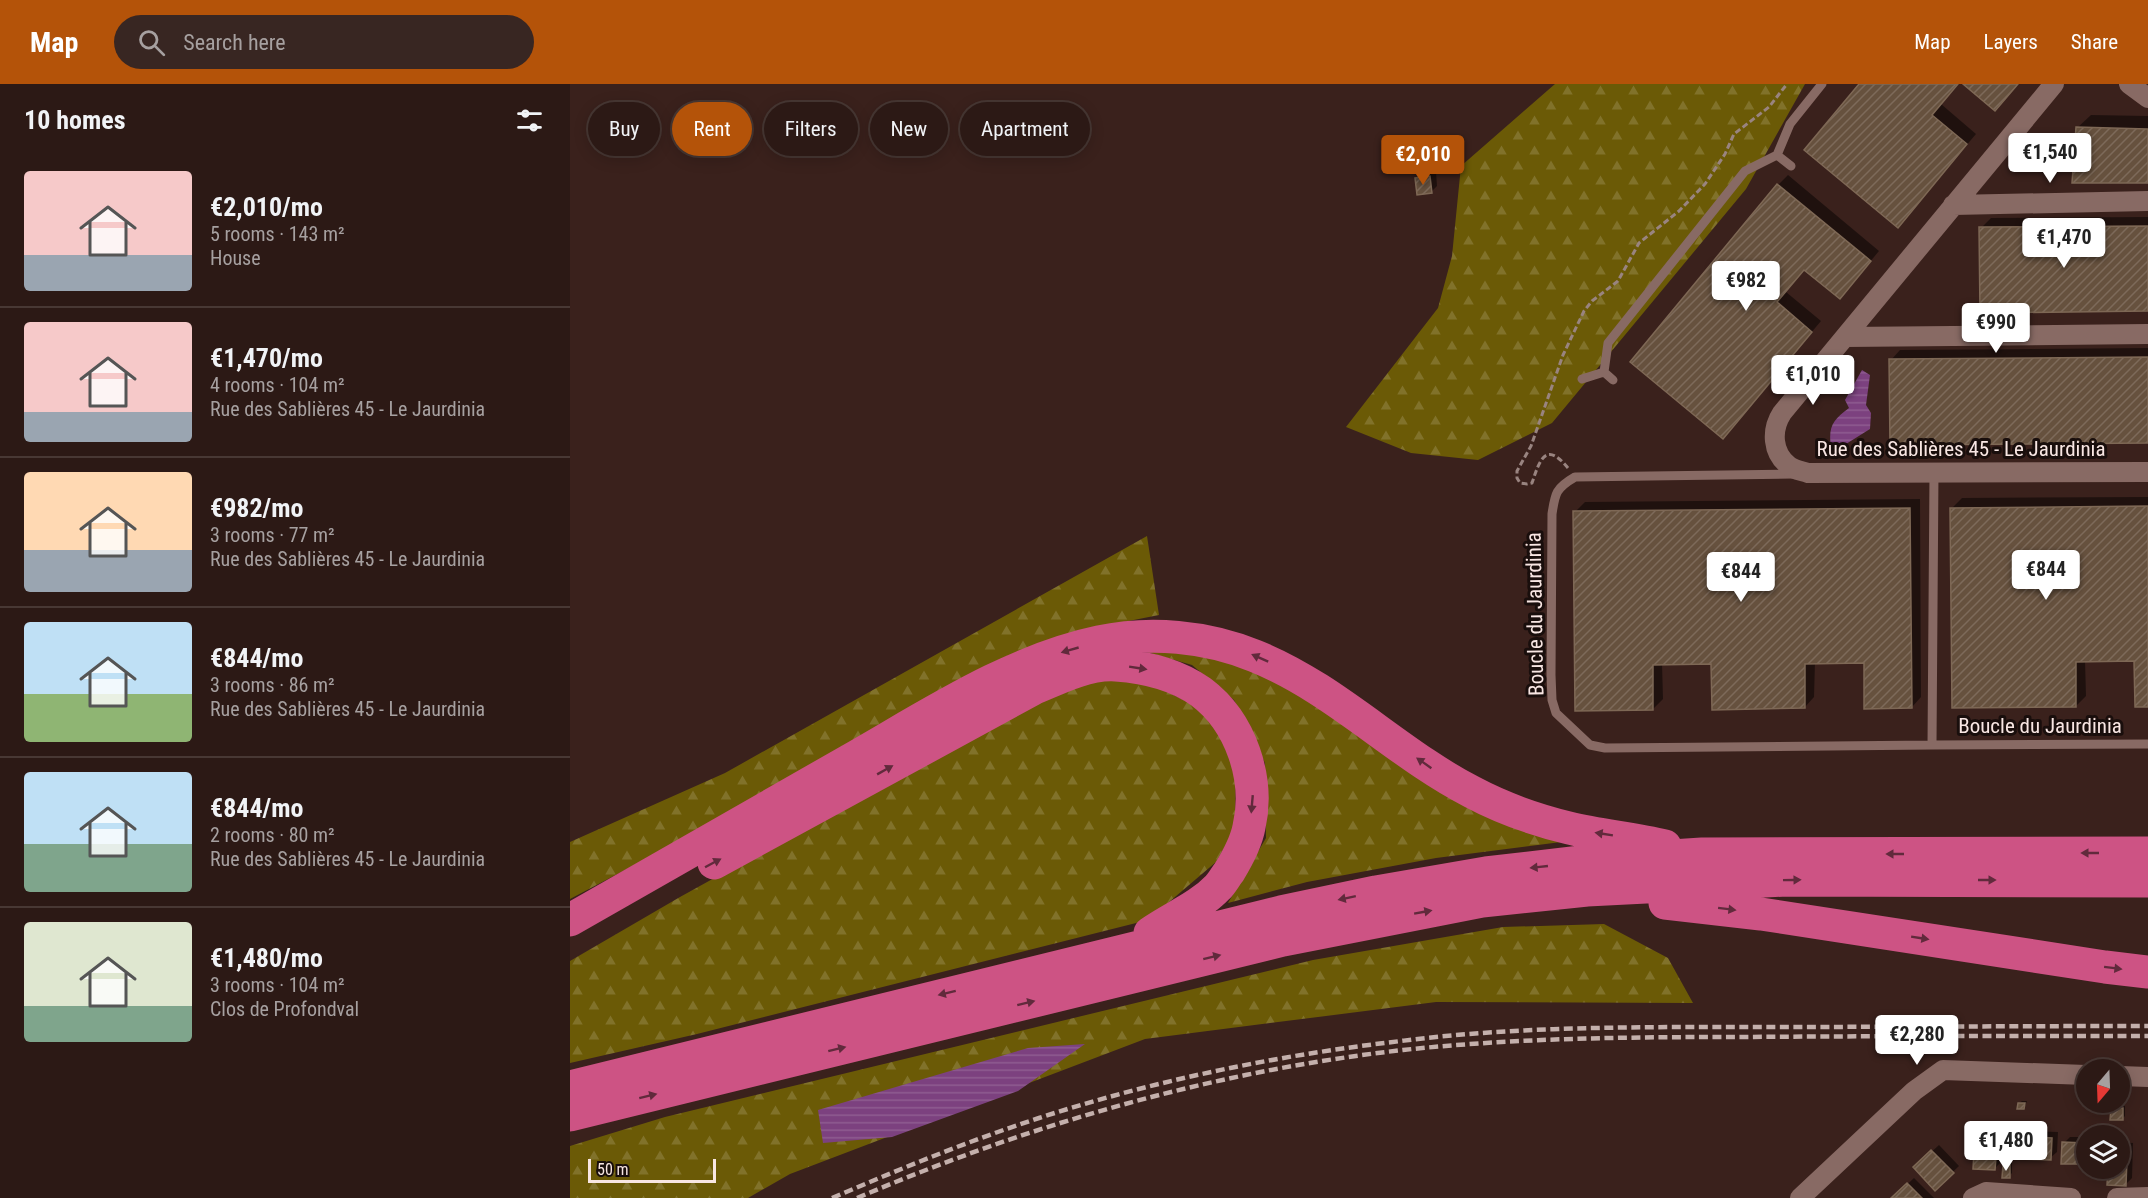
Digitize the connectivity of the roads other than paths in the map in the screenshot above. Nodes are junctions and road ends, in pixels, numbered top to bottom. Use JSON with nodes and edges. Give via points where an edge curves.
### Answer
{"nodes":[{"id":1,"x":1822,"y":84,"type":"edge"},
{"id":2,"x":2055,"y":84,"type":"edge"},
{"id":3,"x":2129,"y":84,"type":"edge"},
{"id":4,"x":2148,"y":98,"type":"edge"},
{"id":5,"x":1778,"y":156,"type":"junction"},
{"id":6,"x":1791,"y":166,"type":"dead end"},
{"id":7,"x":2148,"y":201,"type":"edge"},
{"id":8,"x":1953,"y":205,"type":"junction"},
{"id":9,"x":2148,"y":334,"type":"edge"},
{"id":10,"x":1845,"y":337,"type":"junction"},
{"id":11,"x":1604,"y":372,"type":"junction"},
{"id":12,"x":1582,"y":379,"type":"dead end"},
{"id":13,"x":1613,"y":380,"type":"dead end"},
{"id":14,"x":1934,"y":472,"type":"junction"},
{"id":15,"x":2148,"y":472,"type":"edge"},
{"id":16,"x":1808,"y":473,"type":"junction"},
{"id":17,"x":2148,"y":744,"type":"edge"},
{"id":18,"x":1932,"y":745,"type":"junction"},
{"id":19,"x":2148,"y":853,"type":"edge"},
{"id":20,"x":1702,"y":854,"type":"junction"},
{"id":21,"x":2148,"y":881,"type":"edge"},
{"id":22,"x":1587,"y":890,"type":"junction"},
{"id":23,"x":570,"y":920,"type":"edge"},
{"id":24,"x":570,"y":942,"type":"edge"},
{"id":25,"x":1126,"y":949,"type":"junction"},
{"id":26,"x":2148,"y":972,"type":"edge"},
{"id":27,"x":2076,"y":1075,"type":"edge"},
{"id":28,"x":2130,"y":1076,"type":"edge"},
{"id":29,"x":2148,"y":1077,"type":"edge"},
{"id":30,"x":575,"y":1108,"type":"edge"},
{"id":31,"x":2148,"y":1197,"type":"edge"},
{"id":32,"x":1800,"y":1198,"type":"edge"},
{"id":33,"x":1973,"y":1198,"type":"edge"},
{"id":34,"x":2071,"y":1198,"type":"edge"},
{"id":35,"x":2116,"y":1198,"type":"edge"}],
"edges":[{"from":1,"to":5,"type":"lane","via":[[1790,124]]},
{"from":2,"to":8,"type":"street","name":"Rue des Sablières 45 - Le Jaurdinia"},
{"from":3,"to":4,"type":"street"},
{"from":5,"to":6,"type":"lane"},
{"from":5,"to":11,"type":"lane","via":[[1745,171],[1608,343]]},
{"from":7,"to":8,"type":"street"},
{"from":8,"to":10,"type":"street","name":"Rue des Sablières 45 - Le Jaurdinia"},
{"from":9,"to":10,"type":"street"},
{"from":10,"to":16,"type":"street","name":"Rue des Sablières 45 - Le Jaurdinia","via":[[1776,423],[1774,439],[1779,454],[1790,467]]},
{"from":11,"to":12,"type":"lane"},
{"from":11,"to":13,"type":"lane"},
{"from":14,"to":15,"type":"street","name":"Rue des Sablières 45 - Le Jaurdinia"},
{"from":14,"to":16,"type":"street","name":"Rue des Sablières 45 - Le Jaurdinia"},
{"from":14,"to":18,"type":"lane","name":"Boucle du Jaurdinia"},
{"from":16,"to":18,"type":"lane","name":"Boucle du Jaurdinia","via":[[1575,477],[1559,486],[1552,514],[1552,700],[1556,713],[1590,745],[1605,748]]},
{"from":17,"to":18,"type":"lane","name":"Boucle du Jaurdinia"},
{"from":19,"to":20,"type":"highway","one_way":true},
{"from":20,"to":23,"type":"highway","one_way":true,"via":[[1570,828],[1520,813],[1473,793],[1428,767],[1303,679],[1255,655],[1205,640],[1157,635],[1101,641],[1018,669],[943,707]]},
{"from":20,"to":25,"type":"highway","one_way":true,"via":[[1486,873],[1281,912]]},
{"from":22,"to":21,"type":"highway","one_way":true,"via":[[1786,880]]},
{"from":22,"to":26,"type":"highway","one_way":true,"via":[[1630,901],[1761,914]]},
{"from":30,"to":22,"type":"highway","one_way":true,"via":[[1283,940],[1482,901]]},
{"from":24,"to":25,"type":"highway","one_way":true,"via":[[1033,688],[1075,671],[1113,664],[1146,668],[1176,678],[1202,693],[1224,715],[1237,736],[1247,761],[1252,792],[1249,827],[1237,860],[1219,887]]},
{"from":25,"to":30,"type":"highway","one_way":true},
{"from":27,"to":32,"type":"street","via":[[1943,1070],[1914,1091]]},
{"from":28,"to":29,"type":"street"},
{"from":31,"to":35,"type":"street"},
{"from":33,"to":34,"type":"street","via":[[1986,1192],[2006,1192]]}]}
